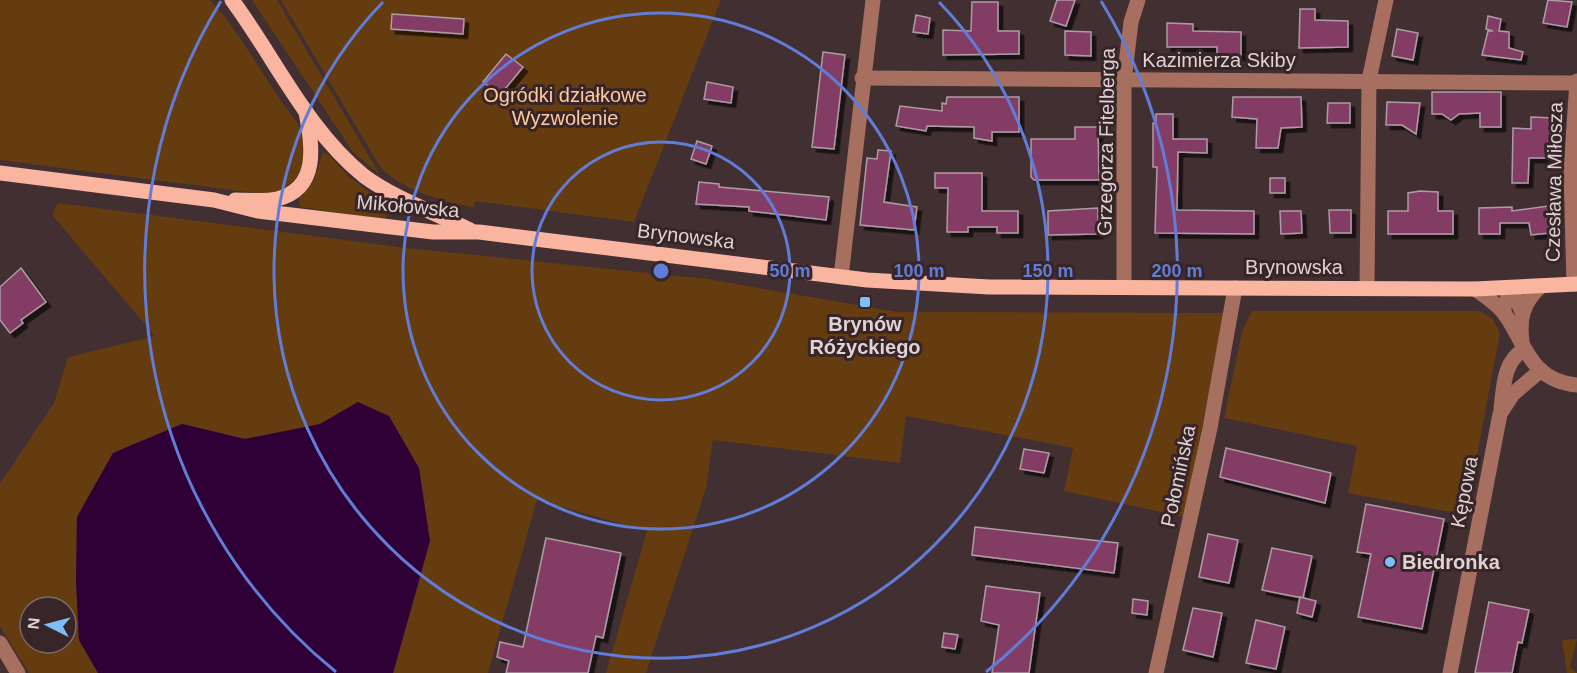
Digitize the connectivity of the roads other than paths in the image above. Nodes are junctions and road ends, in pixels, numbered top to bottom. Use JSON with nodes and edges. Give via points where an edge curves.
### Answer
{"nodes":[{"id":1,"x":232,"y":0,"type":"edge"},
{"id":2,"x":873,"y":0,"type":"edge"},
{"id":3,"x":1138,"y":0,"type":"edge"},
{"id":4,"x":1386,"y":0,"type":"edge"},
{"id":5,"x":862,"y":78,"type":"junction"},
{"id":6,"x":1369,"y":80,"type":"junction"},
{"id":7,"x":1124,"y":81,"type":"junction"},
{"id":8,"x":1577,"y":82,"type":"edge"},
{"id":9,"x":306,"y":111,"type":"junction"},
{"id":10,"x":0,"y":173,"type":"edge"},
{"id":11,"x":214,"y":200,"type":"junction"},
{"id":12,"x":473,"y":232,"type":"junction"},
{"id":13,"x":841,"y":277,"type":"junction"},
{"id":14,"x":1576,"y":284,"type":"edge"},
{"id":15,"x":1124,"y":287,"type":"junction"},
{"id":16,"x":1540,"y":287,"type":"junction"},
{"id":17,"x":1235,"y":288,"type":"junction"},
{"id":18,"x":1367,"y":288,"type":"junction"},
{"id":19,"x":1512,"y":288,"type":"junction"},
{"id":20,"x":1475,"y":289,"type":"junction"},
{"id":21,"x":1522,"y":312,"type":"junction"},
{"id":22,"x":1504,"y":313,"type":"junction"},
{"id":23,"x":1523,"y":350,"type":"junction"},
{"id":24,"x":1541,"y":370,"type":"junction"},
{"id":25,"x":1577,"y":385,"type":"edge"},
{"id":26,"x":1500,"y":414,"type":"junction"},
{"id":27,"x":0,"y":643,"type":"edge"},
{"id":28,"x":18,"y":673,"type":"edge"},
{"id":29,"x":1156,"y":673,"type":"edge"},
{"id":30,"x":1450,"y":673,"type":"edge"}],
"edges":[{"from":1,"to":9,"type":"main road","name":"Mikołowska"},
{"from":2,"to":5,"type":"street"},
{"from":3,"to":7,"type":"street","name":"Grzegorza Fitelberga","via":[[1131,22]]},
{"from":4,"to":6,"type":"street"},
{"from":5,"to":7,"type":"street","name":"Kazimierza Skiby"},
{"from":5,"to":13,"type":"street"},
{"from":6,"to":7,"type":"street","name":"Kazimierza Skiby"},
{"from":6,"to":8,"type":"street","name":"Kazimierza Skiby"},
{"from":6,"to":18,"type":"street"},
{"from":7,"to":15,"type":"street","name":"Grzegorza Fitelberga"},
{"from":8,"to":14,"type":"street","name":"Czesława Miłosza","via":[[1571,171]]},
{"from":9,"to":11,"type":"main road","via":[[313,156],[301,184],[290,194],[275,199]]},
{"from":9,"to":12,"type":"main road","name":"Mikołowska","via":[[363,175]]},
{"from":10,"to":11,"type":"main road","name":"Mikołowska"},
{"from":11,"to":12,"type":"main road","name":"Mikołowska","via":[[258,211],[387,227]]},
{"from":12,"to":13,"type":"main road","name":"Brynowska"},
{"from":13,"to":15,"type":"main road","name":"Brynowska","via":[[945,286]]},
{"from":14,"to":16,"type":"main road","name":"Brynowska"},
{"from":15,"to":17,"type":"main road","name":"Brynowska"},
{"from":16,"to":19,"type":"main road","name":"Brynowska"},
{"from":16,"to":21,"type":"street"},
{"from":17,"to":18,"type":"main road","name":"Brynowska"},
{"from":17,"to":29,"type":"street","name":"Połomińska","via":[[1210,428]]},
{"from":18,"to":20,"type":"main road","name":"Brynowska"},
{"from":19,"to":20,"type":"main road","name":"Brynowska"},
{"from":19,"to":21,"type":"street"},
{"from":19,"to":22,"type":"street"},
{"from":20,"to":22,"type":"street"},
{"from":21,"to":23,"type":"street"},
{"from":22,"to":23,"type":"street"},
{"from":23,"to":24,"type":"street"},
{"from":23,"to":26,"type":"street","via":[[1506,369]]},
{"from":24,"to":25,"type":"street","via":[[1553,379]]},
{"from":24,"to":26,"type":"street","name":"Kępowa","via":[[1513,394]]},
{"from":26,"to":30,"type":"street","name":"Kępowa"},
{"from":27,"to":28,"type":"street"}]}
